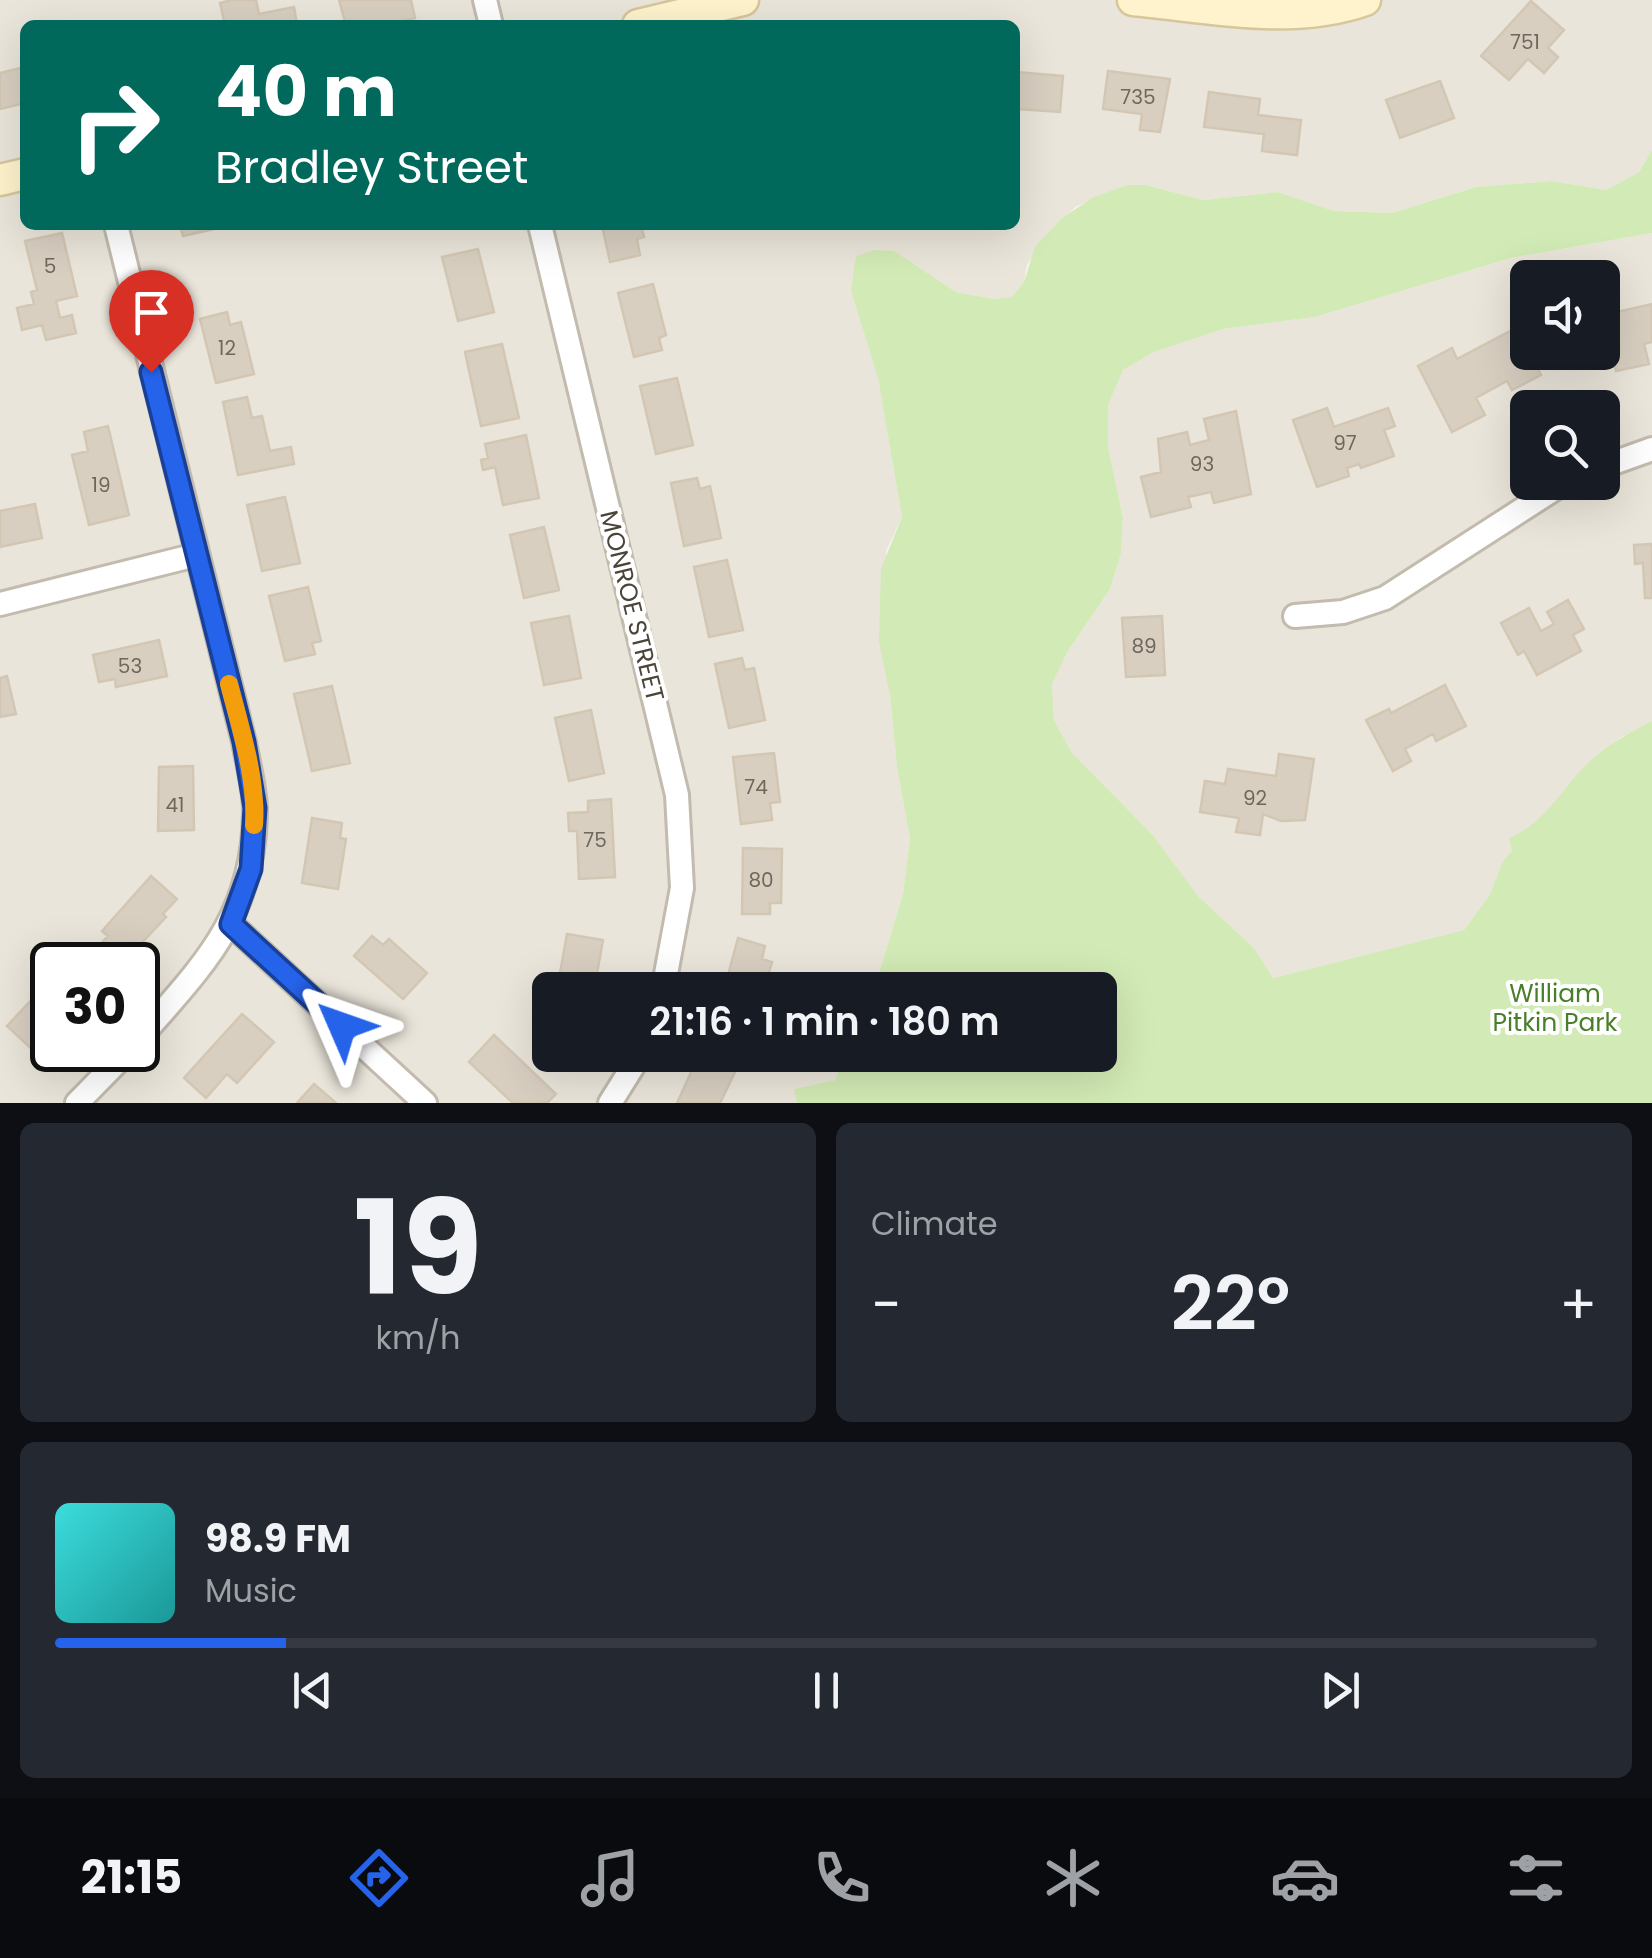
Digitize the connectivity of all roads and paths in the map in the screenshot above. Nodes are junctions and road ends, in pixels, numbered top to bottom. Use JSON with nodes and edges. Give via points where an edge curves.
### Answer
{"nodes":[{"id":1,"x":744,"y":0,"type":"edge"},
{"id":2,"x":1134,"y":0,"type":"edge"},
{"id":3,"x":1365,"y":0,"type":"edge"},
{"id":4,"x":659,"y":20,"type":"edge"},
{"id":5,"x":117,"y":230,"type":"edge"},
{"id":6,"x":541,"y":230,"type":"edge"},
{"id":7,"x":1652,"y":448,"type":"edge"},
{"id":8,"x":1620,"y":460,"type":"edge"},
{"id":9,"x":1537,"y":500,"type":"edge"},
{"id":10,"x":196,"y":555,"type":"junction"},
{"id":11,"x":0,"y":604,"type":"edge"},
{"id":12,"x":1295,"y":616,"type":"dead end"},
{"id":13,"x":231,"y":924,"type":"junction"},
{"id":14,"x":666,"y":972,"type":"edge"},
{"id":15,"x":160,"y":1014,"type":"edge"},
{"id":16,"x":109,"y":1072,"type":"edge"},
{"id":17,"x":629,"y":1072,"type":"edge"},
{"id":18,"x":76,"y":1103,"type":"edge"},
{"id":19,"x":425,"y":1103,"type":"edge"},
{"id":20,"x":610,"y":1103,"type":"edge"}],
"edges":[{"from":1,"to":4,"type":"street"},
{"from":2,"to":3,"type":"street","via":[[1293,14]]},
{"from":5,"to":10,"type":"street"},
{"from":6,"to":14,"type":"street","name":"MONROE STREET","via":[[677,795],[682,888]]},
{"from":7,"to":8,"type":"street"},
{"from":9,"to":12,"type":"street","via":[[1385,598],[1343,612]]},
{"from":10,"to":11,"type":"street"},
{"from":10,"to":13,"type":"street","via":[[255,808],[251,869]]},
{"from":13,"to":15,"type":"street"},
{"from":13,"to":19,"type":"street"},
{"from":16,"to":18,"type":"street"},
{"from":17,"to":20,"type":"street"}]}
